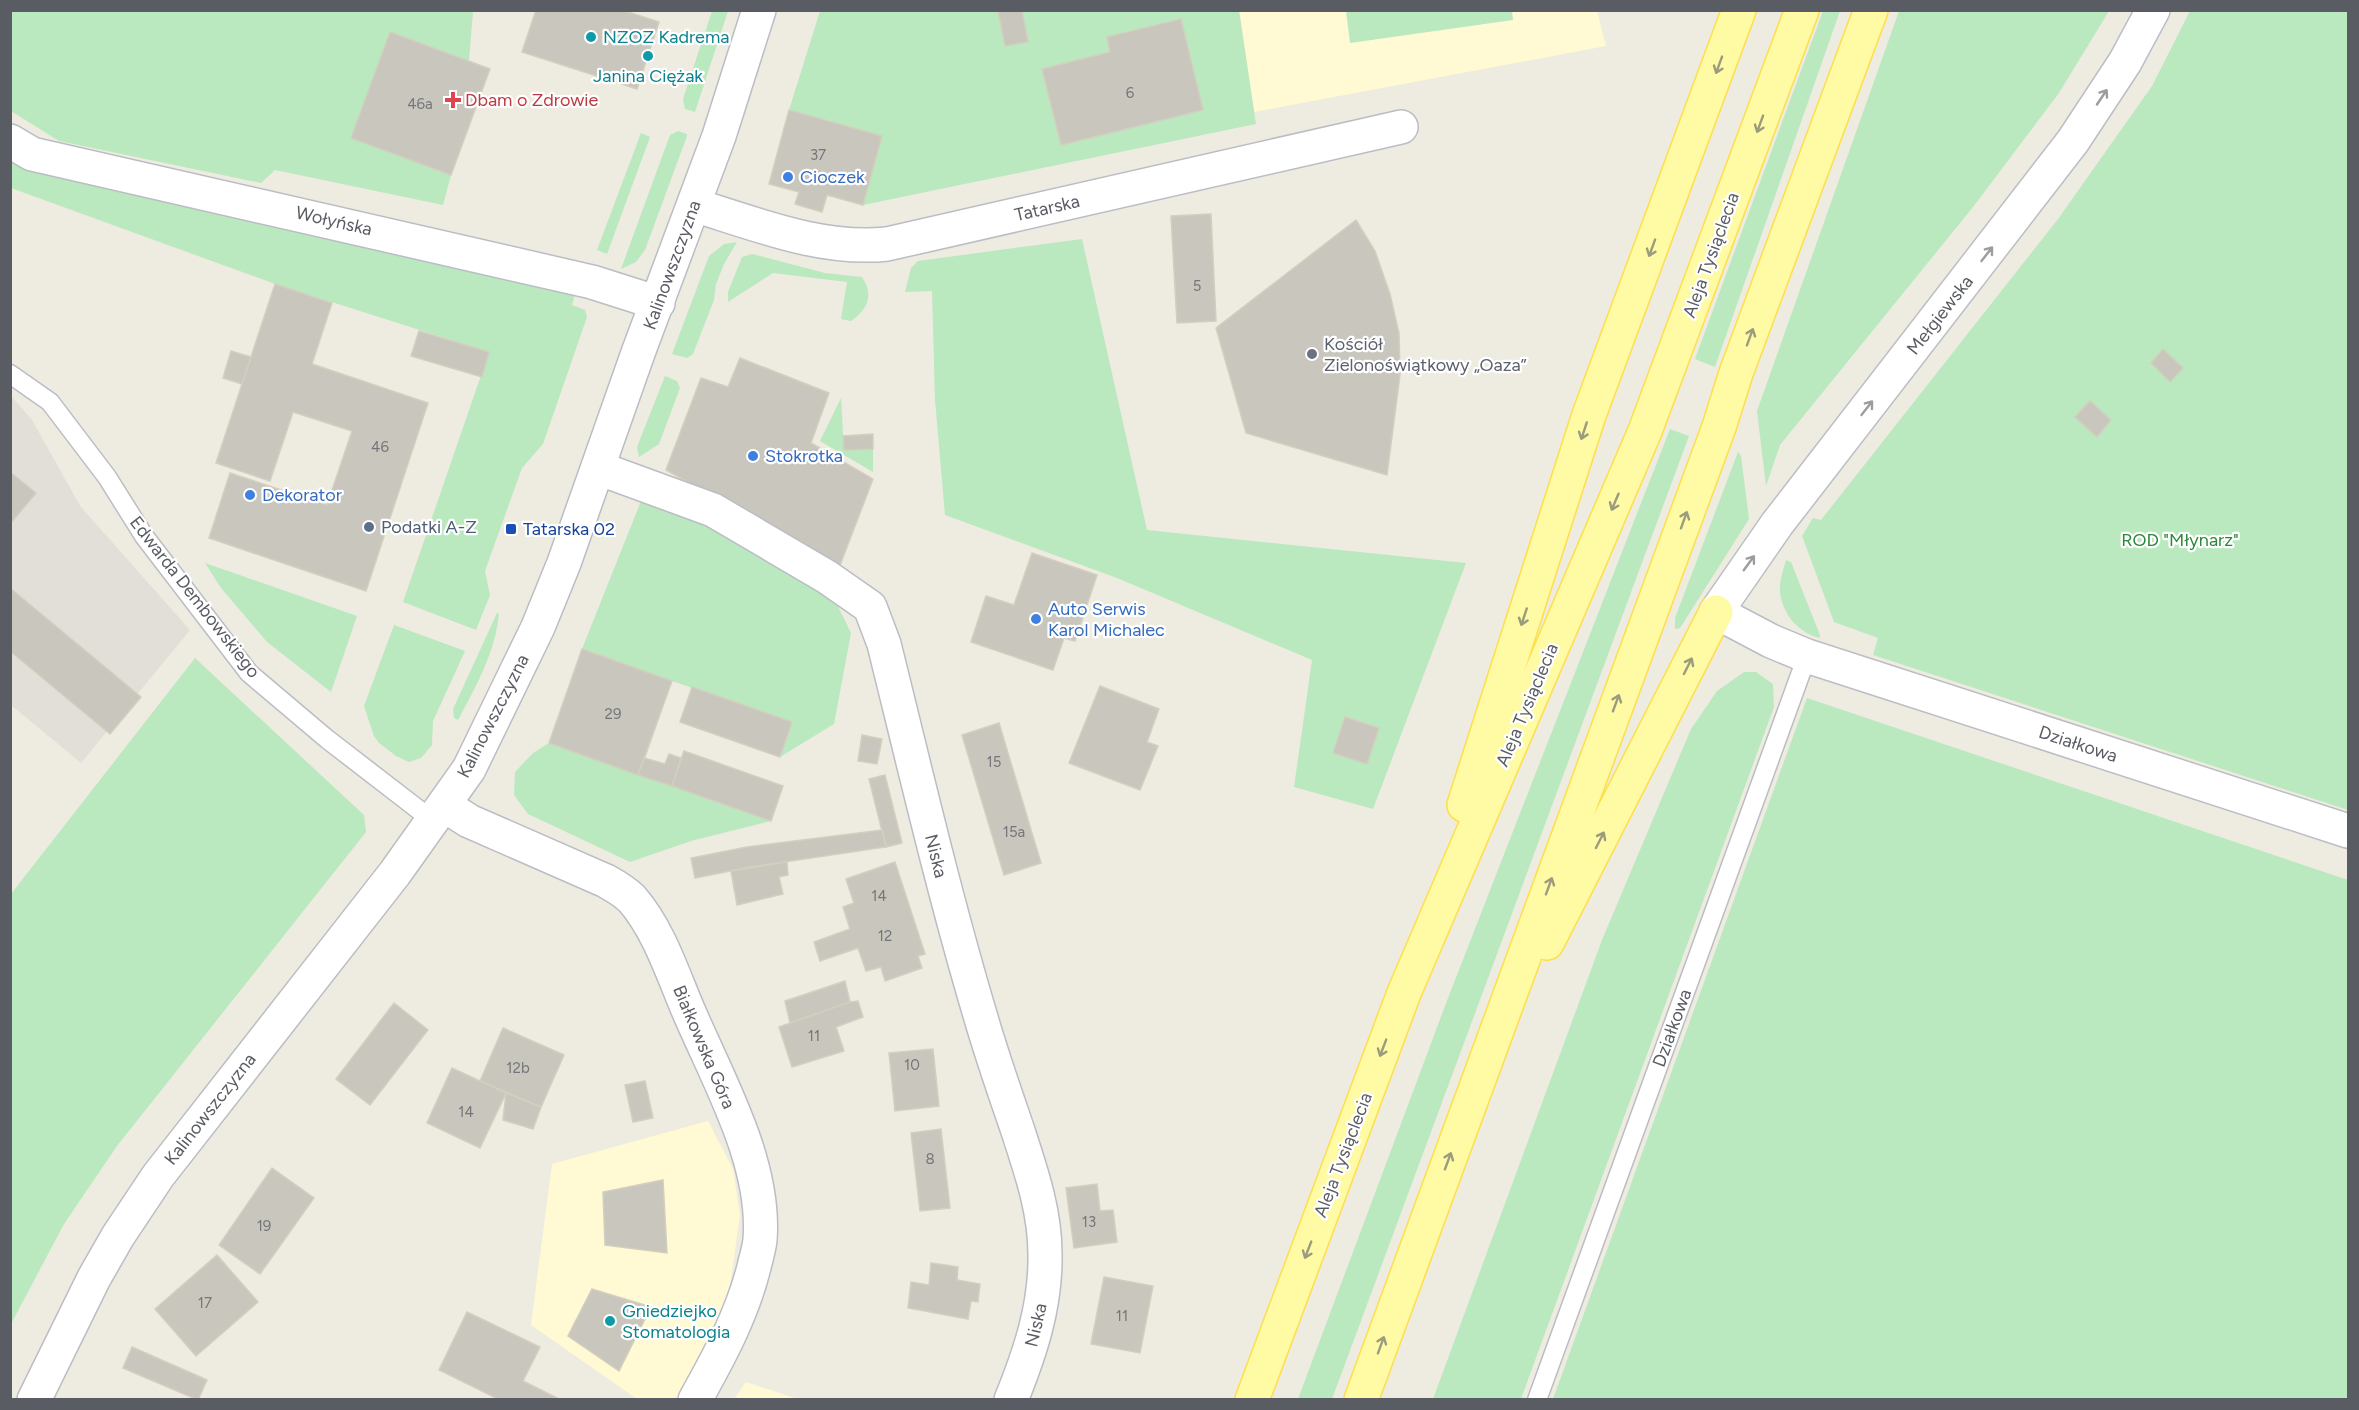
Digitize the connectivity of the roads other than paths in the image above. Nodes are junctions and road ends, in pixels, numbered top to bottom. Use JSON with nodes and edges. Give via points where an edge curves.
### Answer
{"nodes":[{"id":1,"x":759,"y":10,"type":"edge"},
{"id":2,"x":1739,"y":10,"type":"edge"},
{"id":3,"x":1802,"y":10,"type":"edge"},
{"id":4,"x":1871,"y":10,"type":"edge"},
{"id":5,"x":2153,"y":10,"type":"edge"},
{"id":6,"x":1401,"y":127,"type":"dead end"},
{"id":7,"x":18,"y":148,"type":"edge"},
{"id":8,"x":694,"y":205,"type":"junction"},
{"id":9,"x":658,"y":303,"type":"junction"},
{"id":10,"x":10,"y":374,"type":"edge"},
{"id":11,"x":598,"y":468,"type":"junction"},
{"id":12,"x":1716,"y":612,"type":"junction"},
{"id":13,"x":1807,"y":656,"type":"junction"},
{"id":14,"x":438,"y":813,"type":"junction"},
{"id":15,"x":2349,"y":831,"type":"edge"},
{"id":16,"x":1404,"y":993,"type":"junction"},
{"id":17,"x":1478,"y":1079,"type":"junction"},
{"id":18,"x":34,"y":1400,"type":"edge"},
{"id":19,"x":695,"y":1400,"type":"edge"},
{"id":20,"x":1011,"y":1400,"type":"edge"},
{"id":21,"x":1252,"y":1400,"type":"edge"},
{"id":22,"x":1361,"y":1400,"type":"edge"},
{"id":23,"x":1537,"y":1400,"type":"edge"}],
"edges":[{"from":1,"to":8,"type":"street","name":"Kalinowszczyzna"},
{"from":2,"to":16,"type":"main road","one_way":true,"via":[[1589,415]]},
{"from":3,"to":16,"type":"main road","name":"Aleja Tysiąclecia","one_way":true,"via":[[1645,431]]},
{"from":17,"to":4,"type":"main road","one_way":true},
{"from":12,"to":5,"type":"street","name":"Mełgiewska","one_way":true,"via":[[1777,524],[2073,141],[2125,62]]},
{"from":6,"to":8,"type":"street","name":"Tatarska","via":[[863,247],[838,245]]},
{"from":7,"to":9,"type":"street","name":"Wołyńska","via":[[592,282]]},
{"from":8,"to":9,"type":"street","name":"Kalinowszczyzna"},
{"from":9,"to":11,"type":"street","name":"Kalinowszczyzna"},
{"from":10,"to":14,"type":"lane","name":"Edwarda Dembowskiego","via":[[50,402],[107,477],[144,536],[249,673],[327,740]]},
{"from":11,"to":14,"type":"street","name":"Kalinowszczyzna","via":[[534,635],[469,769]]},
{"from":11,"to":20,"type":"street","name":"Niska","via":[[713,510],[870,607],[884,644],[949,911],[1035,1182],[1042,1216],[1046,1254],[1042,1307]]},
{"from":12,"to":13,"type":"street","name":"Działkowa"},
{"from":17,"to":12,"type":"main road","one_way":true},
{"from":13,"to":15,"type":"street","name":"Działkowa"},
{"from":13,"to":23,"type":"lane","name":"Działkowa"},
{"from":14,"to":18,"type":"street","name":"Kalinowszczyzna","via":[[158,1176],[94,1278]]},
{"from":14,"to":19,"type":"street","name":"Białkowska Góra","via":[[469,821],[622,890],[653,932],[673,974],[745,1142],[760,1211],[760,1243],[739,1314]]},
{"from":16,"to":21,"type":"main road","name":"Aleja Tysiąclecia","one_way":true},
{"from":22,"to":17,"type":"main road","one_way":true}]}
